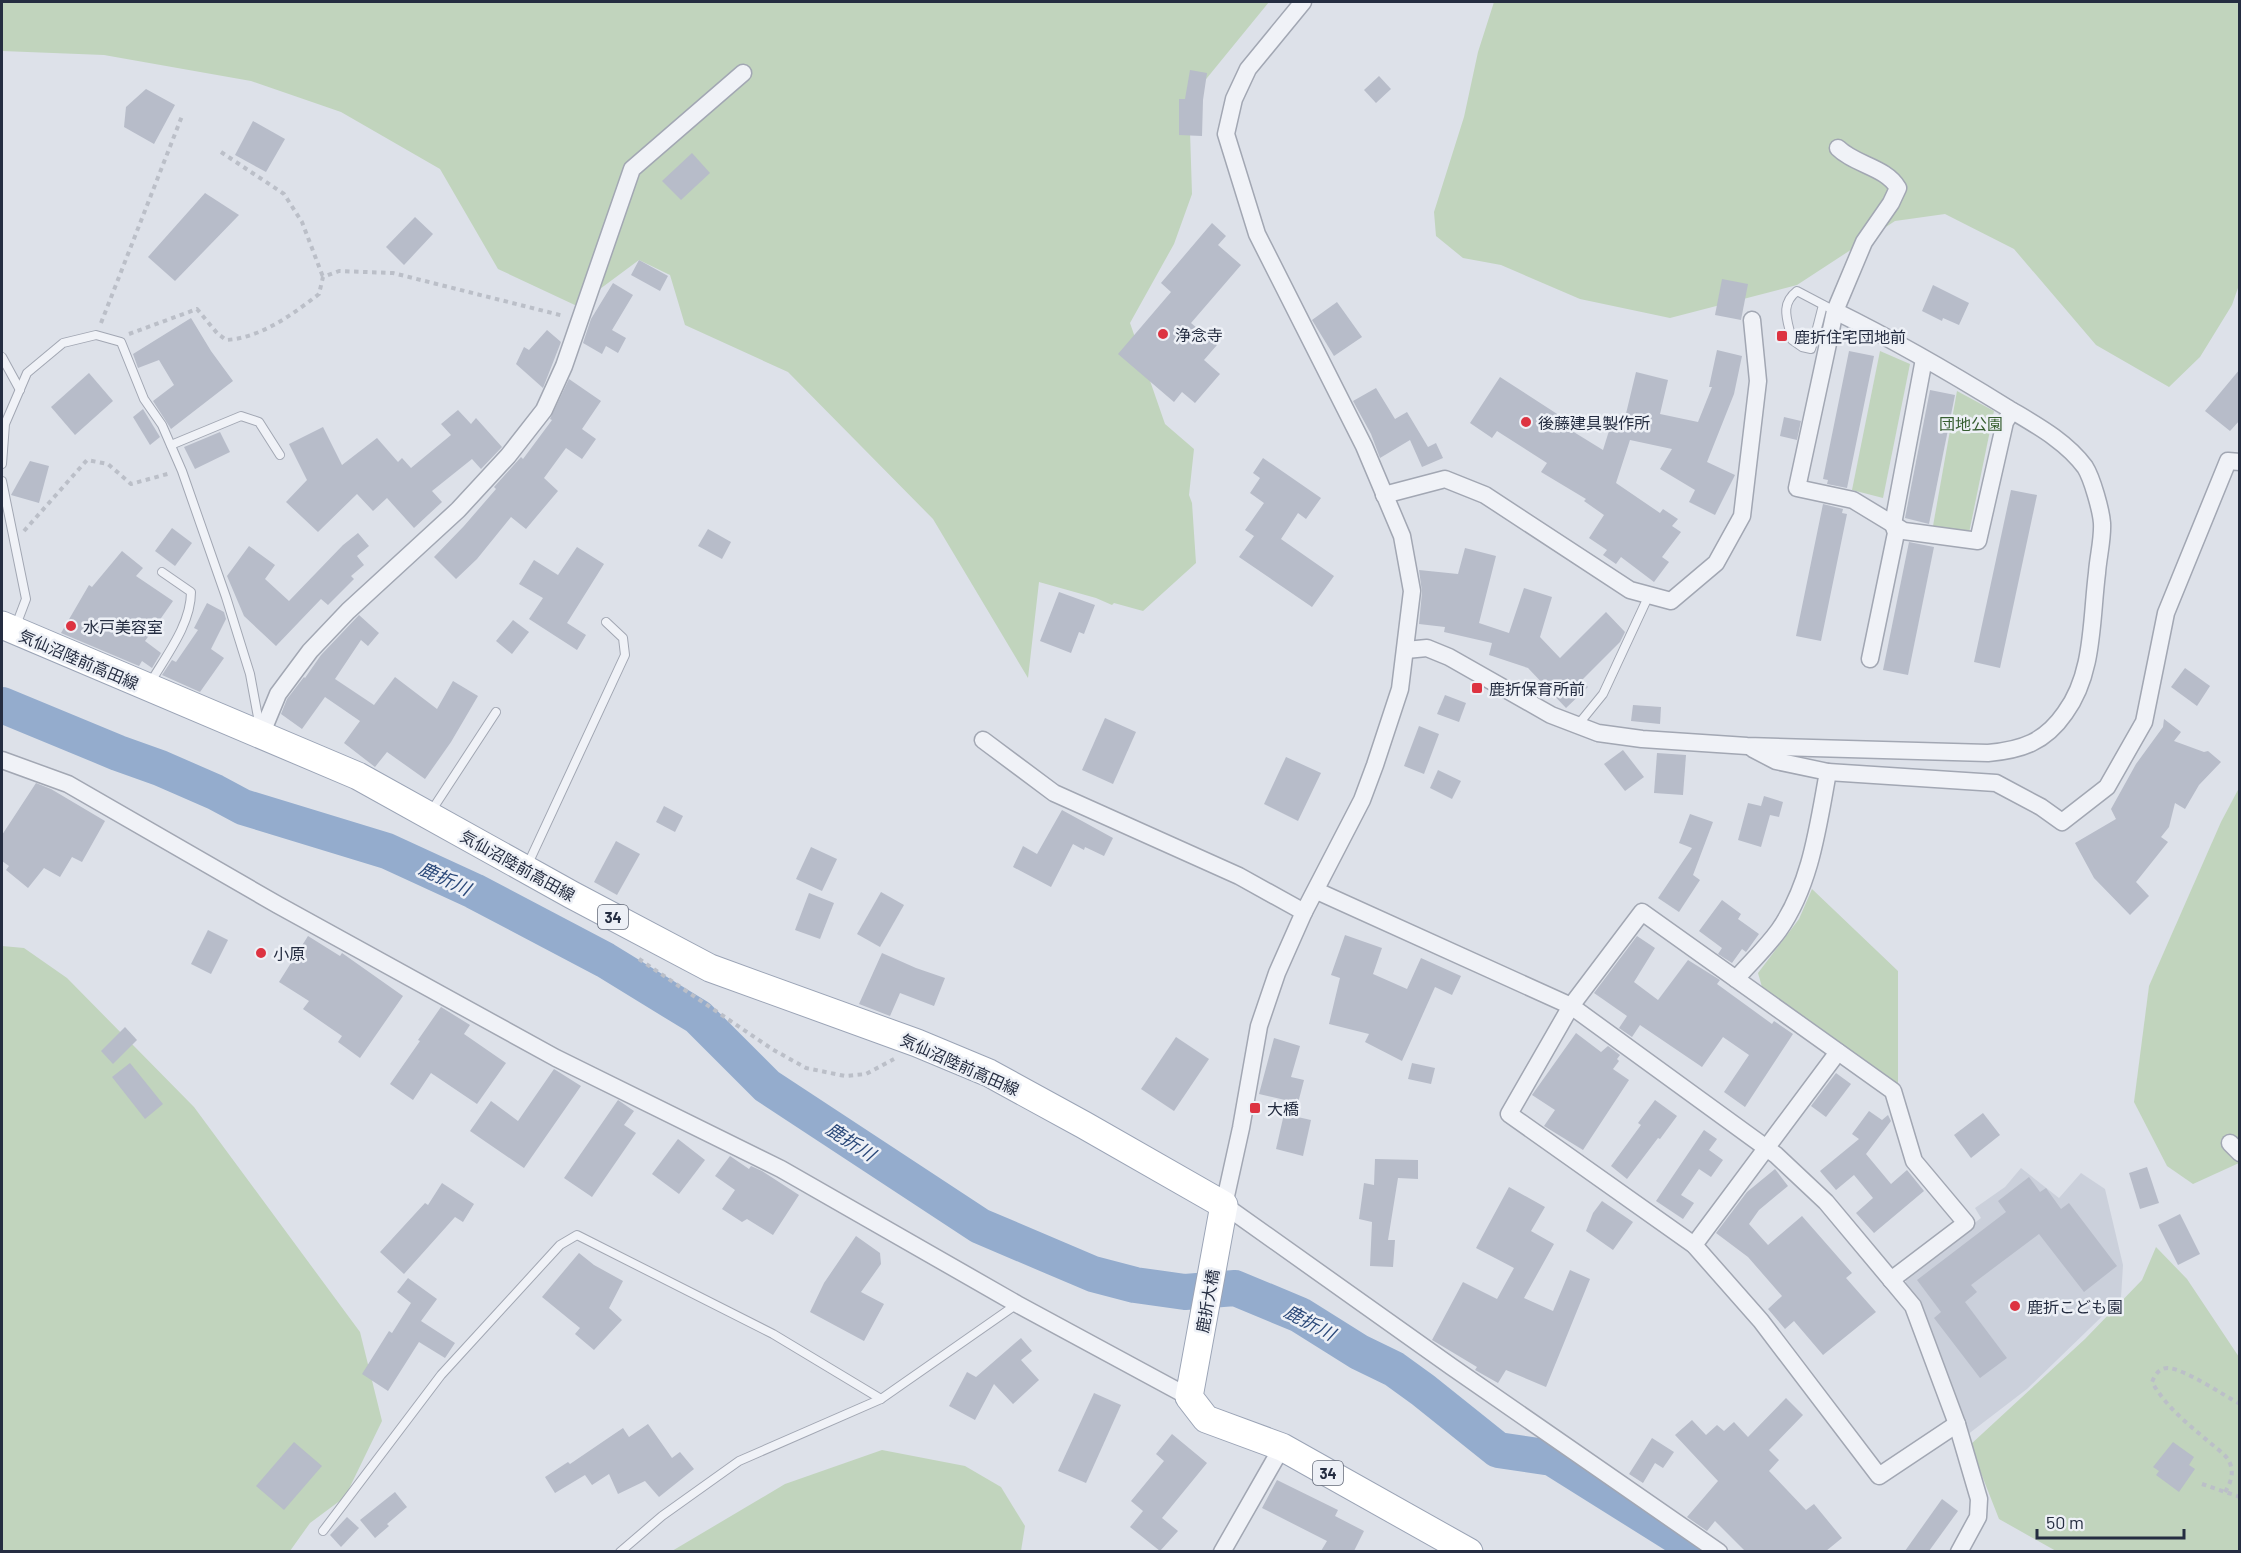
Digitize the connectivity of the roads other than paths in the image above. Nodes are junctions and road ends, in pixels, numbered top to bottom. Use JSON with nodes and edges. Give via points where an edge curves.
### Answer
{"nodes":[{"id":1,"x":1303,"y":2,"type":"edge"},
{"id":2,"x":743,"y":73,"type":"dead end"},
{"id":3,"x":1838,"y":148,"type":"dead end"},
{"id":4,"x":1830,"y":308,"type":"junction"},
{"id":5,"x":1752,"y":320,"type":"dead end"},
{"id":6,"x":1822,"y":339,"type":"junction"},
{"id":7,"x":2,"y":357,"type":"edge"},
{"id":8,"x":1924,"y":359,"type":"junction"},
{"id":9,"x":20,"y":390,"type":"junction"},
{"id":10,"x":2012,"y":411,"type":"junction"},
{"id":11,"x":171,"y":445,"type":"junction"},
{"id":12,"x":280,"y":455,"type":"dead end"},
{"id":13,"x":2240,"y":462,"type":"edge"},
{"id":14,"x":2,"y":464,"type":"edge"},
{"id":15,"x":2,"y":481,"type":"edge"},
{"id":16,"x":1384,"y":495,"type":"junction"},
{"id":17,"x":1893,"y":524,"type":"junction"},
{"id":18,"x":162,"y":572,"type":"dead end"},
{"id":19,"x":1649,"y":595,"type":"junction"},
{"id":20,"x":606,"y":622,"type":"dead end"},
{"id":21,"x":8,"y":629,"type":"edge"},
{"id":22,"x":1406,"y":650,"type":"junction"},
{"id":23,"x":1870,"y":659,"type":"dead end"},
{"id":24,"x":147,"y":687,"type":"junction"},
{"id":25,"x":496,"y":712,"type":"dead end"},
{"id":26,"x":1577,"y":726,"type":"junction"},
{"id":27,"x":261,"y":735,"type":"junction"},
{"id":28,"x":982,"y":740,"type":"dead end"},
{"id":29,"x":1747,"y":746,"type":"junction"},
{"id":30,"x":2,"y":760,"type":"edge"},
{"id":31,"x":1828,"y":772,"type":"junction"},
{"id":32,"x":429,"y":816,"type":"junction"},
{"id":33,"x":525,"y":870,"type":"junction"},
{"id":34,"x":1317,"y":891,"type":"junction"},
{"id":35,"x":1304,"y":912,"type":"junction"},
{"id":36,"x":1736,"y":979,"type":"junction"},
{"id":37,"x":1570,"y":1006,"type":"junction"},
{"id":38,"x":1838,"y":1052,"type":"junction"},
{"id":39,"x":1766,"y":1148,"type":"junction"},
{"id":40,"x":1224,"y":1205,"type":"junction"},
{"id":41,"x":1694,"y":1245,"type":"junction"},
{"id":42,"x":1891,"y":1280,"type":"junction"},
{"id":43,"x":1017,"y":1304,"type":"junction"},
{"id":44,"x":1189,"y":1397,"type":"junction"},
{"id":45,"x":881,"y":1400,"type":"junction"},
{"id":46,"x":1957,"y":1424,"type":"junction"},
{"id":47,"x":1282,"y":1447,"type":"junction"},
{"id":48,"x":323,"y":1531,"type":"dead end"},
{"id":49,"x":620,"y":1551,"type":"edge"},
{"id":50,"x":1222,"y":1551,"type":"edge"},
{"id":51,"x":1469,"y":1551,"type":"edge"},
{"id":52,"x":1719,"y":1551,"type":"edge"},
{"id":53,"x":1959,"y":1551,"type":"edge"}],
"edges":[{"from":1,"to":16,"type":"street","via":[[1248,69],[1234,99],[1226,134],[1257,234],[1364,446]]},
{"from":2,"to":27,"type":"street","via":[[632,169],[564,366],[544,410],[458,510],[310,651],[278,694]]},
{"from":3,"to":4,"type":"street","via":[[1846,156],[1893,178],[1898,188],[1863,242]]},
{"from":4,"to":6,"type":"street"},
{"from":4,"to":6,"type":"lane","via":[[1797,291],[1785,307],[1792,340],[1811,349]]},
{"from":4,"to":8,"type":"street"},
{"from":5,"to":19,"type":"street","via":[[1758,381],[1742,516],[1716,563],[1671,601]]},
{"from":6,"to":17,"type":"street","via":[[1797,488],[1853,500]]},
{"from":7,"to":9,"type":"lane"},
{"from":8,"to":10,"type":"street"},
{"from":8,"to":17,"type":"street"},
{"from":9,"to":11,"type":"lane","via":[[27,374],[63,343],[96,335],[113,339],[121,342],[144,399]]},
{"from":9,"to":14,"type":"lane","via":[[5,424]]},
{"from":10,"to":17,"type":"street","via":[[2005,422],[1978,542],[1904,531]]},
{"from":10,"to":29,"type":"street","via":[[2062,442],[2086,469],[2102,524],[2086,664],[2075,698],[2064,715],[2033,744],[2013,751]]},
{"from":11,"to":12,"type":"lane","via":[[241,416],[259,422]]},
{"from":11,"to":27,"type":"lane","via":[[250,674]]},
{"from":13,"to":31,"type":"street","via":[[2228,461],[2166,613],[2144,722],[2107,787],[2062,822],[1996,783]]},
{"from":15,"to":21,"type":"lane","via":[[26,599]]},
{"from":16,"to":19,"type":"street","via":[[1445,479],[1485,495],[1630,590]]},
{"from":16,"to":22,"type":"street","via":[[1402,536],[1412,591]]},
{"from":17,"to":23,"type":"street","via":[[1896,533]]},
{"from":18,"to":24,"type":"lane","via":[[191,592],[191,603],[181,630]]},
{"from":19,"to":26,"type":"lane","via":[[1603,694]]},
{"from":20,"to":33,"type":"lane","via":[[623,638],[625,655]]},
{"from":21,"to":24,"type":"main road","name":"気仙沼陸前高田線","number":"34"},
{"from":22,"to":26,"type":"street","via":[[1426,648],[1449,657],[1551,716]]},
{"from":22,"to":34,"type":"street","via":[[1400,689],[1362,801]]},
{"from":24,"to":27,"type":"main road","name":"気仙沼陸前高田線","number":"34"},
{"from":25,"to":32,"type":"lane"},
{"from":26,"to":29,"type":"street","via":[[1642,739]]},
{"from":27,"to":32,"type":"main road","name":"気仙沼陸前高田線","number":"34","via":[[358,776]]},
{"from":28,"to":35,"type":"street","via":[[1054,793],[1239,876]]},
{"from":29,"to":31,"type":"street","via":[[1776,761]]},
{"from":30,"to":43,"type":"street","via":[[68,784],[238,883],[556,1058],[781,1169]]},
{"from":31,"to":36,"type":"street","via":[[1814,847],[1798,895],[1779,930]]},
{"from":32,"to":33,"type":"main road","name":"気仙沼陸前高田線","number":"34"},
{"from":33,"to":40,"type":"main road","name":"気仙沼陸前高田線","number":"34","via":[[710,968],[989,1073]]},
{"from":34,"to":35,"type":"street"},
{"from":34,"to":37,"type":"street"},
{"from":35,"to":40,"type":"street","via":[[1259,1026]]},
{"from":36,"to":37,"type":"street","via":[[1642,912]]},
{"from":36,"to":38,"type":"street"},
{"from":37,"to":39,"type":"street"},
{"from":37,"to":41,"type":"street","via":[[1509,1114]]},
{"from":38,"to":39,"type":"street"},
{"from":38,"to":42,"type":"street","via":[[1893,1091],[1914,1161],[1966,1223]]},
{"from":39,"to":41,"type":"street"},
{"from":39,"to":42,"type":"street","via":[[1826,1202]]},
{"from":40,"to":44,"type":"main road","name":"鹿折大橋"},
{"from":40,"to":52,"type":"street"},
{"from":41,"to":46,"type":"street","via":[[1761,1321],[1880,1476]]},
{"from":42,"to":46,"type":"street","via":[[1913,1306]]},
{"from":43,"to":44,"type":"street"},
{"from":43,"to":45,"type":"lane"},
{"from":44,"to":47,"type":"main road","number":"34","via":[[1206,1419]]},
{"from":45,"to":48,"type":"lane","via":[[772,1334],[577,1234],[560,1245],[441,1375]]},
{"from":45,"to":49,"type":"lane","via":[[739,1461],[662,1515]]},
{"from":46,"to":53,"type":"street","via":[[1979,1499],[1978,1516]]},
{"from":47,"to":50,"type":"street"},
{"from":47,"to":51,"type":"main road","number":"34"}]}
